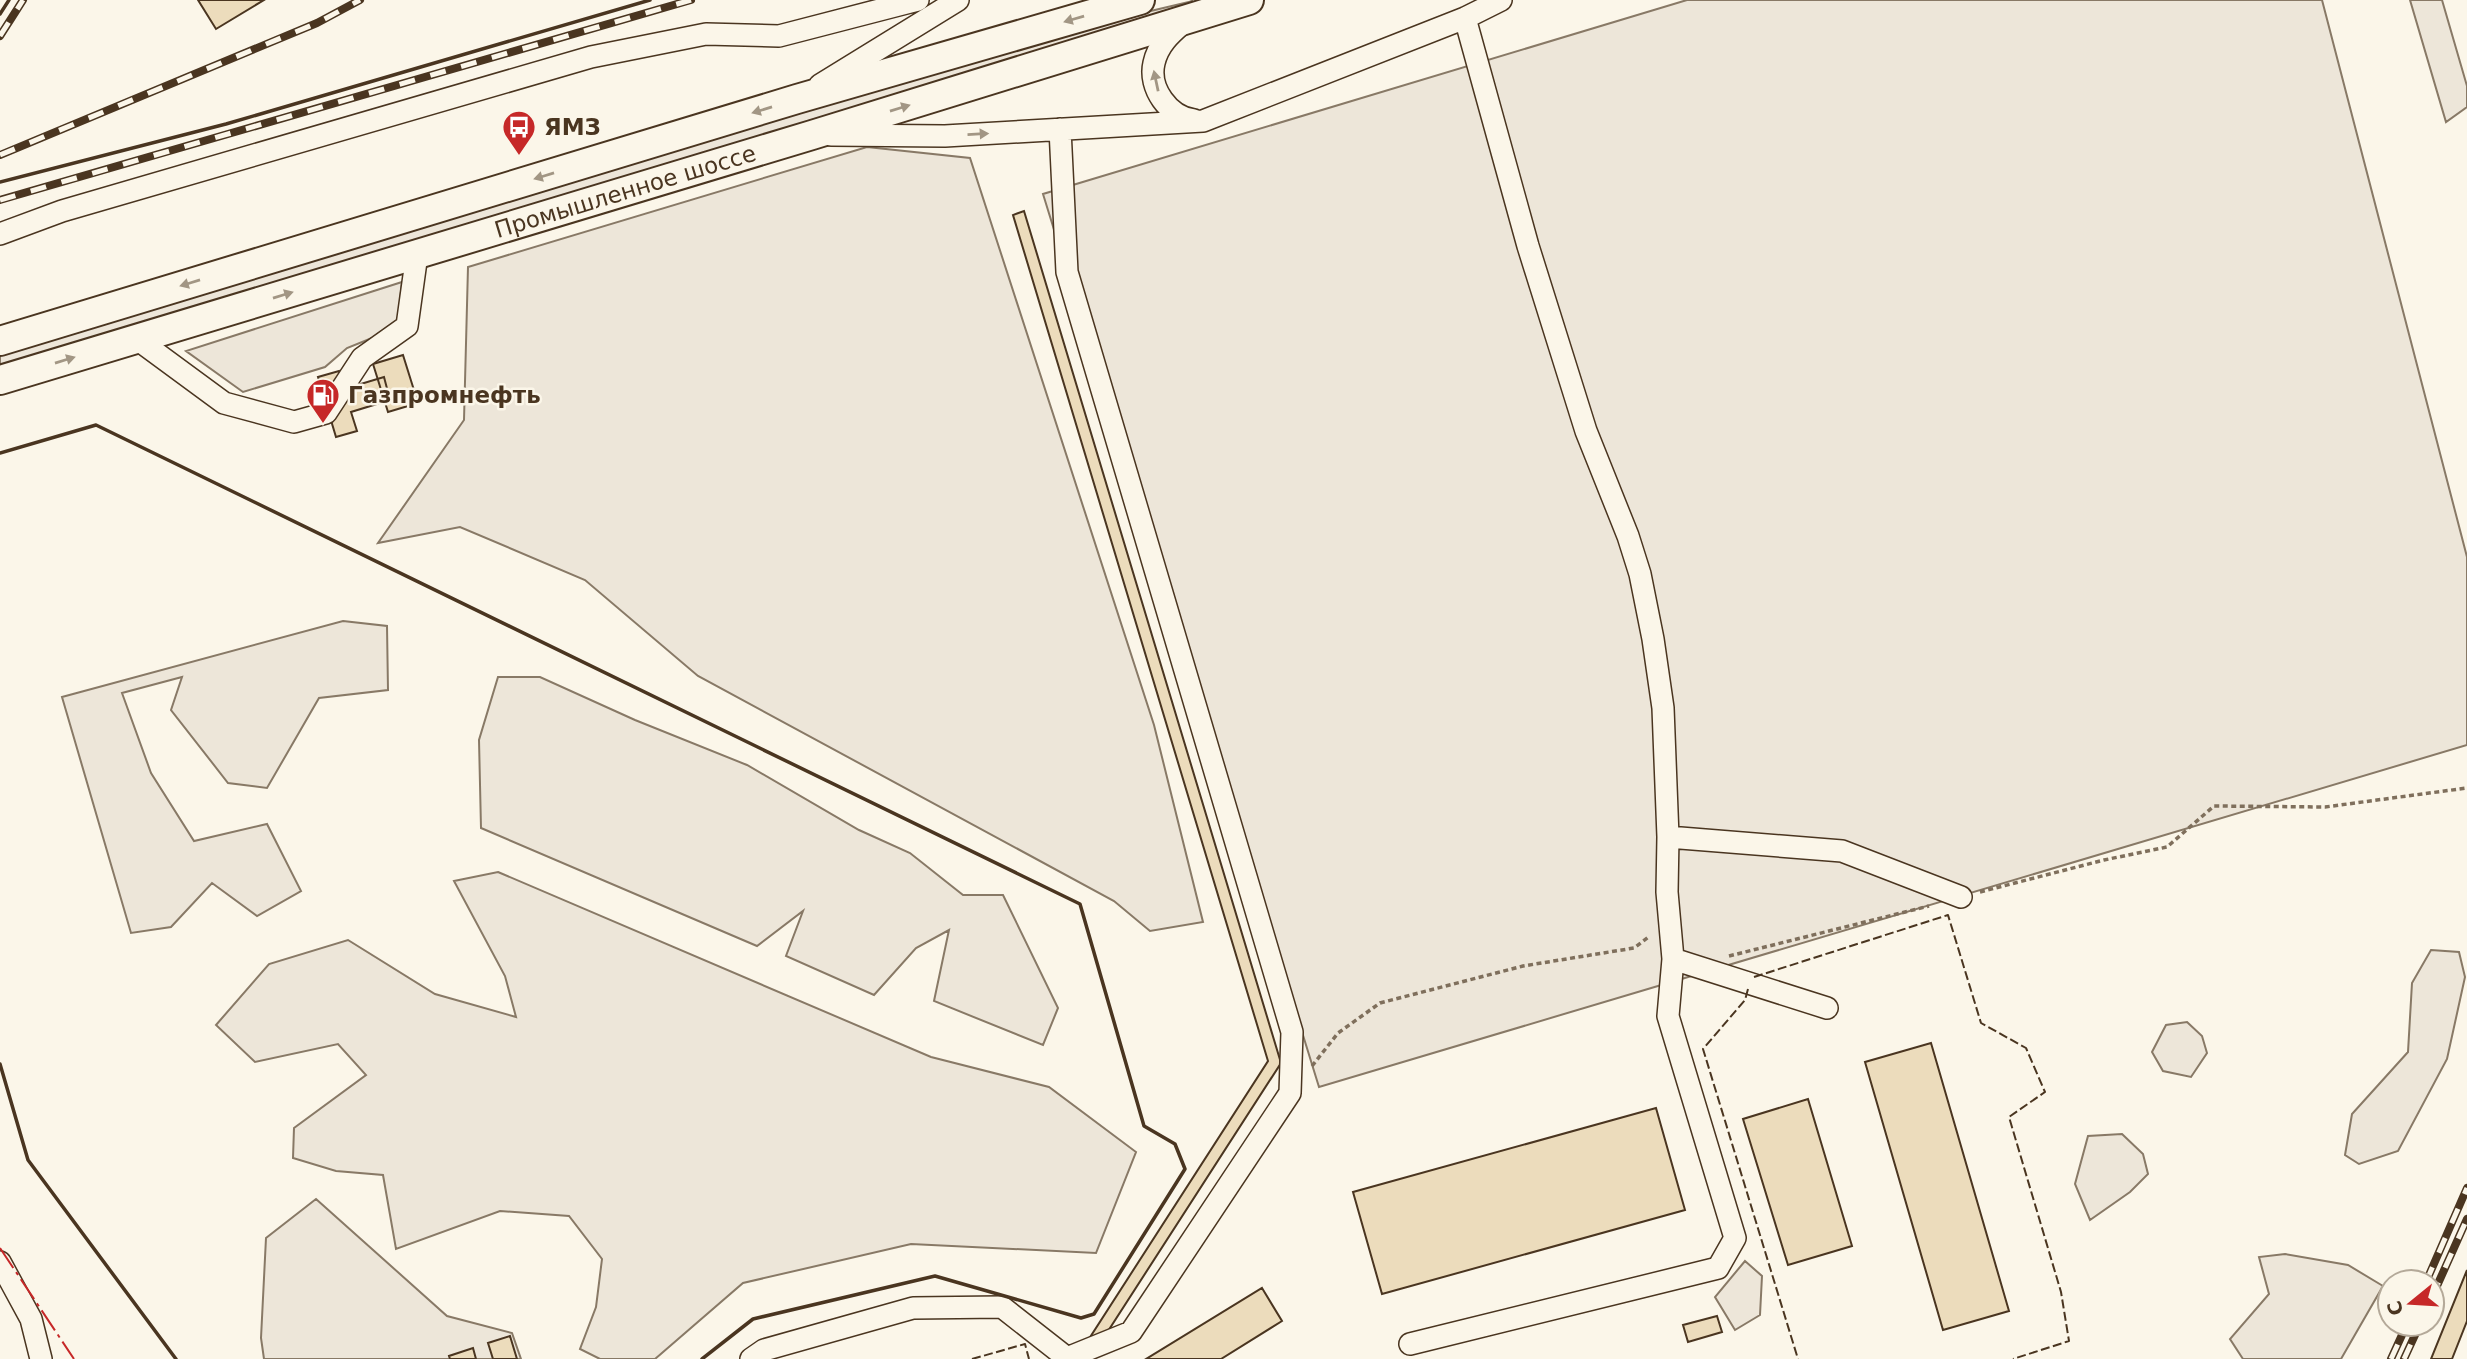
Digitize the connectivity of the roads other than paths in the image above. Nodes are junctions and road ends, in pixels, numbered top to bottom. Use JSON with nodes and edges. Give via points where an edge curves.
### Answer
{"nodes":[{"id":1,"x":918,"y":0,"type":"edge"},
{"id":2,"x":958,"y":0,"type":"edge"},
{"id":3,"x":1140,"y":0,"type":"edge"},
{"id":4,"x":1249,"y":0,"type":"edge"},
{"id":5,"x":1501,"y":0,"type":"edge"},
{"id":6,"x":1465,"y":18,"type":"junction"},
{"id":7,"x":1187,"y":20,"type":"junction"},
{"id":8,"x":797,"y":99,"type":"junction"},
{"id":9,"x":1203,"y":121,"type":"junction"},
{"id":10,"x":1060,"y":129,"type":"junction"},
{"id":11,"x":812,"y":135,"type":"junction"},
{"id":12,"x":0,"y":234,"type":"edge"},
{"id":13,"x":417,"y":254,"type":"junction"},
{"id":14,"x":137,"y":339,"type":"junction"},
{"id":15,"x":0,"y":341,"type":"edge"},
{"id":16,"x":0,"y":380,"type":"edge"},
{"id":17,"x":1668,"y":837,"type":"junction"},
{"id":18,"x":1961,"y":897,"type":"road end"},
{"id":19,"x":1683,"y":961,"type":"junction"},
{"id":20,"x":1827,"y":1008,"type":"dead end"},
{"id":21,"x":0,"y":1262,"type":"edge"},
{"id":22,"x":1410,"y":1344,"type":"dead end"},
{"id":23,"x":41,"y":1359,"type":"edge"},
{"id":24,"x":751,"y":1359,"type":"edge"}],
"edges":[{"from":1,"to":12,"type":"street","via":[[779,36],[706,34],[591,57],[62,211]]},
{"from":2,"to":8,"type":"street"},
{"from":3,"to":8,"type":"main road","name":"Промышленное шоссе","one_way":true},
{"from":4,"to":7,"type":"main road","name":"Промышленное шоссе"},
{"from":5,"to":6,"type":"street"},
{"from":6,"to":9,"type":"street"},
{"from":6,"to":17,"type":"street","via":[[1528,246],[1586,431],[1640,574],[1663,708]]},
{"from":9,"to":7,"type":"street","one_way":true,"via":[[1184,119],[1170,109],[1154,81],[1154,63],[1165,39]]},
{"from":11,"to":7,"type":"main road","name":"Промышленное шоссе","one_way":true},
{"from":8,"to":15,"type":"main road","name":"Промышленное шоссе","one_way":true},
{"from":9,"to":10,"type":"street"},
{"from":11,"to":10,"type":"street","one_way":true,"via":[[945,136]]},
{"from":10,"to":24,"type":"street","via":[[1067,272],[1293,1032],[1290,1093],[1131,1332],[1067,1357],[1002,1307],[913,1308],[764,1350]]},
{"from":11,"to":13,"type":"main road","name":"Промышленное шоссе"},
{"from":14,"to":13,"type":"main road","name":"Промышленное шоссе","one_way":true},
{"from":13,"to":14,"type":"street","via":[[407,326],[362,358],[326,413],[294,422],[224,403]]},
{"from":16,"to":14,"type":"main road","name":"Промышленное шоссе","one_way":true},
{"from":17,"to":18,"type":"street","via":[[1842,851]]},
{"from":17,"to":19,"type":"street","via":[[1669,922]]},
{"from":19,"to":20,"type":"street"},
{"from":19,"to":22,"type":"street","via":[[1668,1016],[1735,1238],[1718,1268]]},
{"from":21,"to":23,"type":"street","via":[[31,1319]]}]}
